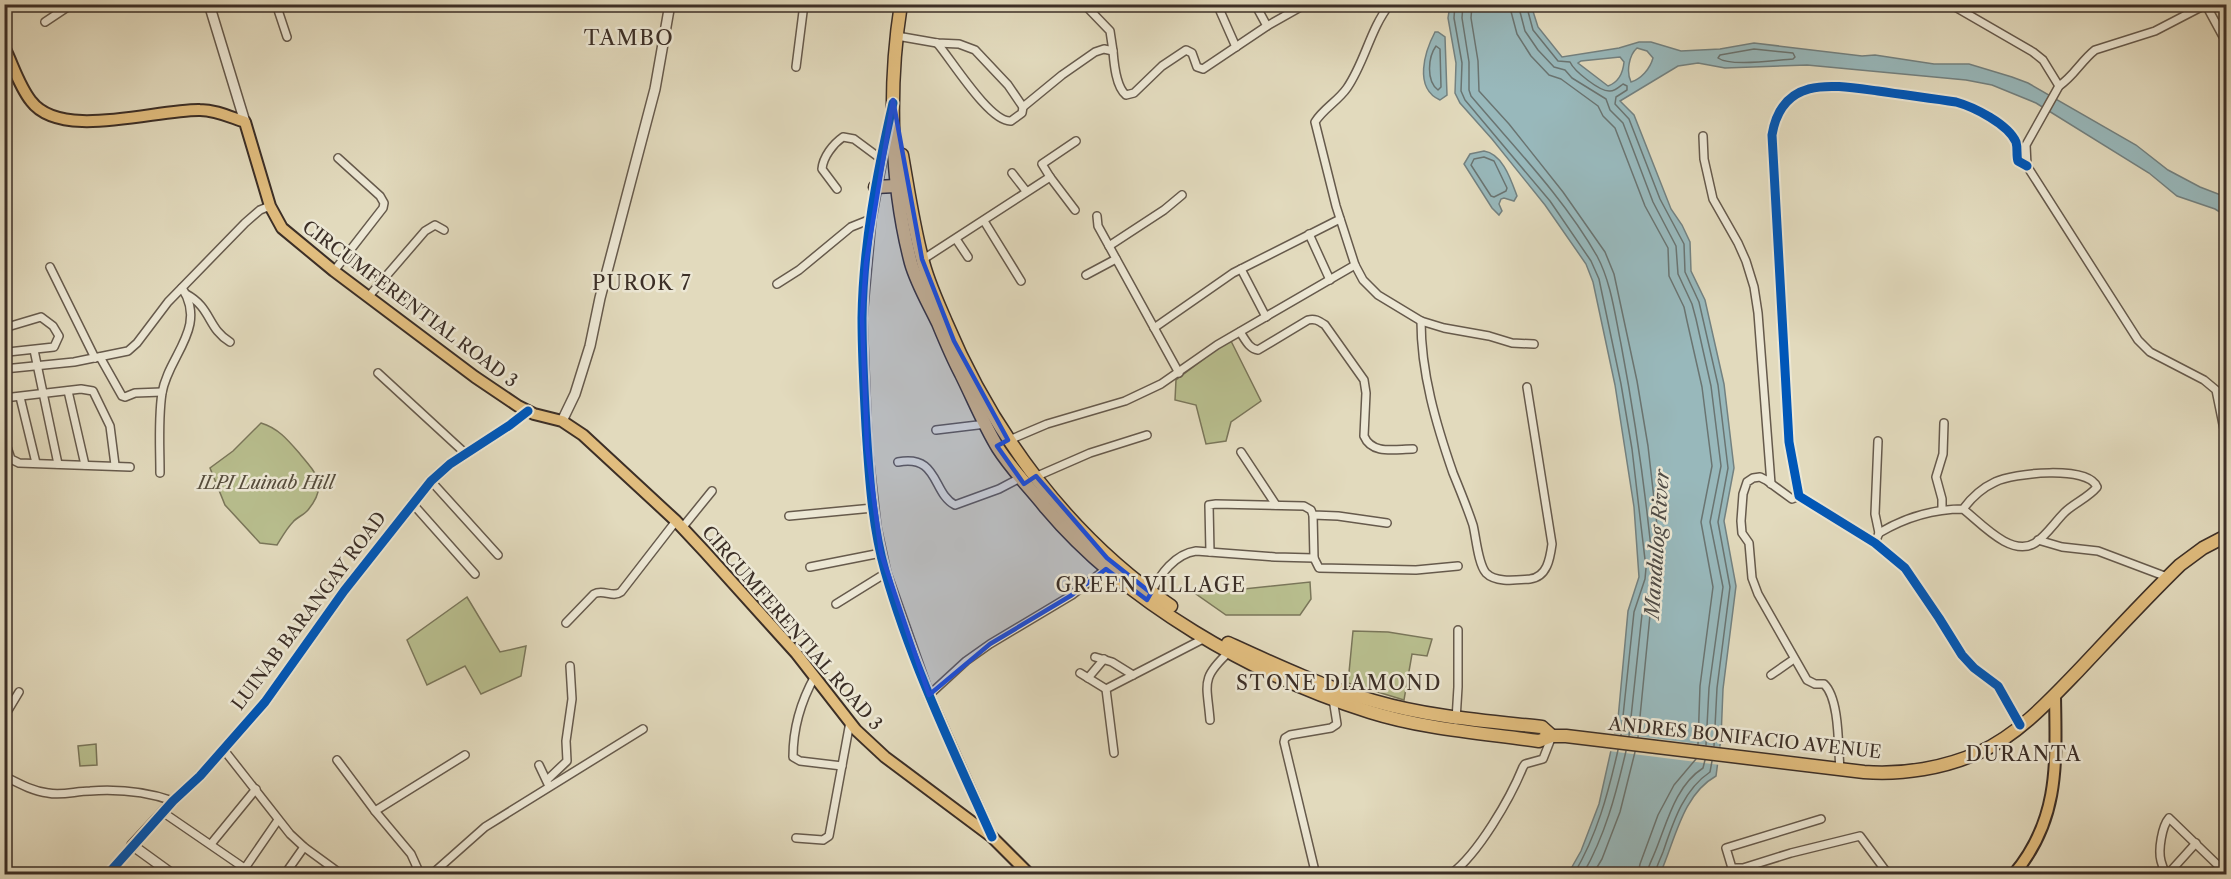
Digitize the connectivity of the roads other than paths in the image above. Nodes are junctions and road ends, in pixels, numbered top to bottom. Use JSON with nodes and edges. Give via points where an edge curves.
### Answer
{"nodes":[{"id":1,"x":72,"y":4,"type":"edge"},
{"id":2,"x":209,"y":4,"type":"edge"},
{"id":3,"x":670,"y":4,"type":"edge"},
{"id":4,"x":804,"y":4,"type":"edge"},
{"id":5,"x":901,"y":4,"type":"edge"},
{"id":6,"x":1084,"y":4,"type":"edge"},
{"id":7,"x":1216,"y":4,"type":"edge"},
{"id":8,"x":1255,"y":4,"type":"edge"},
{"id":9,"x":1390,"y":4,"type":"edge"},
{"id":10,"x":1950,"y":4,"type":"edge"},
{"id":11,"x":286,"y":5,"type":"edge"},
{"id":12,"x":1304,"y":5,"type":"edge"},
{"id":13,"x":2207,"y":5,"type":"edge"},
{"id":14,"x":277,"y":8,"type":"edge"},
{"id":15,"x":45,"y":22,"type":"dead end"},
{"id":16,"x":1267,"y":26,"type":"junction"},
{"id":17,"x":897,"y":36,"type":"junction"},
{"id":18,"x":287,"y":37,"type":"dead end"},
{"id":19,"x":2226,"y":42,"type":"edge"},
{"id":20,"x":937,"y":43,"type":"junction"},
{"id":21,"x":4,"y":47,"type":"edge"},
{"id":22,"x":1236,"y":47,"type":"junction"},
{"id":23,"x":1113,"y":51,"type":"junction"},
{"id":24,"x":796,"y":67,"type":"dead end"},
{"id":25,"x":2059,"y":86,"type":"junction"},
{"id":26,"x":893,"y":102,"type":"junction"},
{"id":27,"x":1023,"y":107,"type":"junction"},
{"id":28,"x":245,"y":122,"type":"junction"},
{"id":29,"x":1703,"y":136,"type":"dead end"},
{"id":30,"x":1076,"y":141,"type":"dead end"},
{"id":31,"x":338,"y":158,"type":"dead end"},
{"id":32,"x":881,"y":159,"type":"junction"},
{"id":33,"x":2027,"y":166,"type":"junction"},
{"id":34,"x":1012,"y":173,"type":"dead end"},
{"id":35,"x":1050,"y":177,"type":"junction"},
{"id":36,"x":896,"y":186,"type":"junction"},
{"id":37,"x":875,"y":187,"type":"junction"},
{"id":38,"x":837,"y":189,"type":"dead end"},
{"id":39,"x":1026,"y":191,"type":"junction"},
{"id":40,"x":1182,"y":195,"type":"dead end"},
{"id":41,"x":270,"y":206,"type":"junction"},
{"id":42,"x":1075,"y":210,"type":"dead end"},
{"id":43,"x":1097,"y":216,"type":"dead end"},
{"id":44,"x":871,"y":219,"type":"junction"},
{"id":45,"x":1340,"y":219,"type":"junction"},
{"id":46,"x":984,"y":221,"type":"junction"},
{"id":47,"x":444,"y":230,"type":"dead end"},
{"id":48,"x":1309,"y":234,"type":"junction"},
{"id":49,"x":956,"y":239,"type":"junction"},
{"id":50,"x":1109,"y":246,"type":"junction"},
{"id":51,"x":968,"y":257,"type":"dead end"},
{"id":52,"x":1116,"y":259,"type":"junction"},
{"id":53,"x":917,"y":262,"type":"junction"},
{"id":54,"x":1355,"y":266,"type":"junction"},
{"id":55,"x":50,"y":267,"type":"dead end"},
{"id":56,"x":1241,"y":269,"type":"junction"},
{"id":57,"x":334,"y":271,"type":"junction"},
{"id":58,"x":1086,"y":275,"type":"dead end"},
{"id":59,"x":1330,"y":280,"type":"junction"},
{"id":60,"x":1021,"y":281,"type":"dead end"},
{"id":61,"x":777,"y":284,"type":"dead end"},
{"id":62,"x":184,"y":291,"type":"junction"},
{"id":63,"x":369,"y":296,"type":"junction"},
{"id":64,"x":1266,"y":317,"type":"junction"},
{"id":65,"x":1421,"y":321,"type":"junction"},
{"id":66,"x":4,"y":328,"type":"edge"},
{"id":67,"x":1154,"y":328,"type":"junction"},
{"id":68,"x":1240,"y":332,"type":"junction"},
{"id":69,"x":230,"y":342,"type":"dead end"},
{"id":70,"x":1534,"y":344,"type":"dead end"},
{"id":71,"x":4,"y":350,"type":"edge"},
{"id":72,"x":34,"y":350,"type":"junction"},
{"id":73,"x":97,"y":358,"type":"junction"},
{"id":74,"x":39,"y":365,"type":"junction"},
{"id":75,"x":4,"y":369,"type":"edge"},
{"id":76,"x":378,"y":373,"type":"dead end"},
{"id":77,"x":1179,"y":373,"type":"junction"},
{"id":78,"x":1527,"y":387,"type":"dead end"},
{"id":79,"x":68,"y":391,"type":"junction"},
{"id":80,"x":162,"y":392,"type":"junction"},
{"id":81,"x":45,"y":393,"type":"junction"},
{"id":82,"x":20,"y":397,"type":"junction"},
{"id":83,"x":4,"y":398,"type":"edge"},
{"id":84,"x":528,"y":411,"type":"junction"},
{"id":85,"x":562,"y":421,"type":"junction"},
{"id":86,"x":1944,"y":423,"type":"dead end"},
{"id":87,"x":986,"y":424,"type":"junction"},
{"id":88,"x":936,"y":430,"type":"dead end"},
{"id":89,"x":1147,"y":435,"type":"dead end"},
{"id":90,"x":4,"y":438,"type":"edge"},
{"id":91,"x":2226,"y":440,"type":"edge"},
{"id":92,"x":1878,"y":441,"type":"dead end"},
{"id":93,"x":1002,"y":443,"type":"junction"},
{"id":94,"x":1413,"y":449,"type":"dead end"},
{"id":95,"x":1241,"y":452,"type":"dead end"},
{"id":96,"x":466,"y":454,"type":"junction"},
{"id":97,"x":898,"y":462,"type":"dead end"},
{"id":98,"x":36,"y":463,"type":"junction"},
{"id":99,"x":58,"y":464,"type":"junction"},
{"id":100,"x":85,"y":465,"type":"junction"},
{"id":101,"x":115,"y":465,"type":"junction"},
{"id":102,"x":130,"y":467,"type":"dead end"},
{"id":103,"x":160,"y":473,"type":"dead end"},
{"id":104,"x":1036,"y":476,"type":"junction"},
{"id":105,"x":431,"y":481,"type":"junction"},
{"id":106,"x":1022,"y":481,"type":"junction"},
{"id":107,"x":1771,"y":484,"type":"junction"},
{"id":108,"x":712,"y":491,"type":"dead end"},
{"id":109,"x":1799,"y":496,"type":"junction"},
{"id":110,"x":412,"y":503,"type":"junction"},
{"id":111,"x":1276,"y":505,"type":"junction"},
{"id":112,"x":873,"y":508,"type":"junction"},
{"id":113,"x":1942,"y":509,"type":"junction"},
{"id":114,"x":1963,"y":509,"type":"junction"},
{"id":115,"x":1313,"y":515,"type":"junction"},
{"id":116,"x":789,"y":516,"type":"dead end"},
{"id":117,"x":1387,"y":523,"type":"dead end"},
{"id":118,"x":679,"y":524,"type":"junction"},
{"id":119,"x":1879,"y":533,"type":"junction"},
{"id":120,"x":2226,"y":536,"type":"edge"},
{"id":121,"x":2038,"y":540,"type":"junction"},
{"id":122,"x":1875,"y":543,"type":"junction"},
{"id":123,"x":1210,"y":552,"type":"junction"},
{"id":124,"x":880,"y":553,"type":"junction"},
{"id":125,"x":498,"y":555,"type":"dead end"},
{"id":126,"x":1314,"y":558,"type":"junction"},
{"id":127,"x":1458,"y":566,"type":"dead end"},
{"id":128,"x":810,"y":567,"type":"dead end"},
{"id":129,"x":1106,"y":569,"type":"junction"},
{"id":130,"x":886,"y":573,"type":"junction"},
{"id":131,"x":475,"y":574,"type":"dead end"},
{"id":132,"x":2167,"y":577,"type":"junction"},
{"id":133,"x":1149,"y":597,"type":"junction"},
{"id":134,"x":836,"y":604,"type":"dead end"},
{"id":135,"x":566,"y":622,"type":"dead end"},
{"id":136,"x":1458,"y":630,"type":"dead end"},
{"id":137,"x":1205,"y":638,"type":"junction"},
{"id":138,"x":1229,"y":652,"type":"junction"},
{"id":139,"x":1095,"y":657,"type":"dead end"},
{"id":140,"x":1794,"y":659,"type":"junction"},
{"id":141,"x":1104,"y":660,"type":"junction"},
{"id":142,"x":570,"y":666,"type":"dead end"},
{"id":143,"x":1080,"y":673,"type":"dead end"},
{"id":144,"x":1133,"y":675,"type":"junction"},
{"id":145,"x":1771,"y":675,"type":"dead end"},
{"id":146,"x":815,"y":676,"type":"junction"},
{"id":147,"x":1088,"y":678,"type":"junction"},
{"id":148,"x":1106,"y":689,"type":"junction"},
{"id":149,"x":19,"y":692,"type":"dead end"},
{"id":150,"x":929,"y":695,"type":"junction"},
{"id":151,"x":2055,"y":695,"type":"junction"},
{"id":152,"x":1333,"y":699,"type":"junction"},
{"id":153,"x":4,"y":717,"type":"edge"},
{"id":154,"x":1210,"y":720,"type":"dead end"},
{"id":155,"x":850,"y":722,"type":"junction"},
{"id":156,"x":1455,"y":724,"type":"junction"},
{"id":157,"x":2020,"y":725,"type":"junction"},
{"id":158,"x":643,"y":729,"type":"dead end"},
{"id":159,"x":1552,"y":735,"type":"junction"},
{"id":160,"x":224,"y":750,"type":"junction"},
{"id":161,"x":1114,"y":753,"type":"dead end"},
{"id":162,"x":465,"y":755,"type":"dead end"},
{"id":163,"x":337,"y":760,"type":"dead end"},
{"id":164,"x":539,"y":765,"type":"dead end"},
{"id":165,"x":842,"y":766,"type":"junction"},
{"id":166,"x":1840,"y":770,"type":"junction"},
{"id":167,"x":4,"y":776,"type":"edge"},
{"id":168,"x":548,"y":783,"type":"junction"},
{"id":169,"x":256,"y":789,"type":"junction"},
{"id":170,"x":173,"y":801,"type":"junction"},
{"id":171,"x":375,"y":811,"type":"junction"},
{"id":172,"x":164,"y":813,"type":"junction"},
{"id":173,"x":1821,"y":819,"type":"dead end"},
{"id":174,"x":278,"y":820,"type":"junction"},
{"id":175,"x":796,"y":837,"type":"dead end"},
{"id":176,"x":992,"y":837,"type":"junction"},
{"id":177,"x":2196,"y":843,"type":"junction"},
{"id":178,"x":211,"y":844,"type":"junction"},
{"id":179,"x":132,"y":845,"type":"junction"},
{"id":180,"x":303,"y":847,"type":"junction"},
{"id":181,"x":1314,"y":867,"type":"dead end"},
{"id":182,"x":245,"y":868,"type":"junction"},
{"id":183,"x":336,"y":873,"type":"edge"},
{"id":184,"x":2226,"y":873,"type":"edge"},
{"id":185,"x":108,"y":874,"type":"edge"},
{"id":186,"x":172,"y":874,"type":"edge"},
{"id":187,"x":253,"y":874,"type":"edge"},
{"id":188,"x":285,"y":874,"type":"edge"},
{"id":189,"x":420,"y":874,"type":"edge"},
{"id":190,"x":432,"y":874,"type":"edge"},
{"id":191,"x":1027,"y":874,"type":"edge"},
{"id":192,"x":1451,"y":874,"type":"edge"},
{"id":193,"x":1888,"y":874,"type":"edge"},
{"id":194,"x":2014,"y":874,"type":"edge"},
{"id":195,"x":2167,"y":874,"type":"edge"}],
"edges":[{"from":1,"to":15,"type":"street"},
{"from":2,"to":28,"type":"street"},
{"from":3,"to":85,"type":"street","via":[[655,89],[590,346]]},
{"from":4,"to":24,"type":"street"},
{"from":5,"to":17,"type":"highway","name":"ANDRES BONIFACIO AVENUE"},
{"from":6,"to":23,"type":"street","via":[[1110,31]]},
{"from":7,"to":22,"type":"street"},
{"from":8,"to":16,"type":"street"},
{"from":9,"to":45,"type":"street","via":[[1347,89],[1315,122]]},
{"from":10,"to":25,"type":"street","via":[[2033,52],[2043,60]]},
{"from":11,"to":14,"type":"street"},
{"from":12,"to":16,"type":"street"},
{"from":13,"to":19,"type":"street"},
{"from":13,"to":25,"type":"street","via":[[2155,30],[2095,50]]},
{"from":14,"to":18,"type":"street"},
{"from":16,"to":22,"type":"street"},
{"from":17,"to":20,"type":"street"},
{"from":17,"to":26,"type":"highway","name":"ANDRES BONIFACIO AVENUE"},
{"from":20,"to":27,"type":"street","via":[[959,44],[975,50]]},
{"from":20,"to":27,"type":"street","via":[[1002,120],[1011,121],[1022,113]]},
{"from":21,"to":28,"type":"main road","via":[[31,101],[63,121],[91,122],[201,110]]},
{"from":22,"to":23,"type":"street","via":[[1203,69],[1197,67],[1192,53],[1186,50],[1134,93],[1126,95],[1114,67]]},
{"from":23,"to":27,"type":"street","via":[[1095,52]]},
{"from":25,"to":33,"type":"street","via":[[2026,145]]},
{"from":26,"to":32,"type":"street"},
{"from":26,"to":36,"type":"highway","name":"ANDRES BONIFACIO AVENUE"},
{"from":26,"to":53,"type":"highway","name":"ANDRES BONIFACIO AVENUE"},
{"from":28,"to":41,"type":"main road","name":"CIRCUMFERENTIAL ROAD 3"},
{"from":29,"to":107,"type":"street","via":[[1713,199],[1738,243],[1754,287]]},
{"from":30,"to":35,"type":"street","via":[[1042,164]]},
{"from":31,"to":57,"type":"street","via":[[384,203]]},
{"from":32,"to":37,"type":"street"},
{"from":32,"to":38,"type":"street","via":[[854,139],[843,137],[831,149],[822,169]]},
{"from":33,"to":91,"type":"street","via":[[2138,340],[2150,352],[2216,390]]},
{"from":33,"to":109,"type":"street","via":[[2018,161],[2016,143],[2006,131],[1981,112],[1956,102],[1827,85],[1799,92],[1779,111],[1772,135],[1789,442]]},
{"from":34,"to":39,"type":"street"},
{"from":35,"to":39,"type":"street"},
{"from":35,"to":42,"type":"street"},
{"from":36,"to":37,"type":"highway"},
{"from":36,"to":53,"type":"highway","name":"ANDRES BONIFACIO AVENUE"},
{"from":37,"to":44,"type":"street"},
{"from":39,"to":46,"type":"street"},
{"from":40,"to":50,"type":"street"},
{"from":41,"to":57,"type":"main road","name":"CIRCUMFERENTIAL ROAD 3","via":[[282,228]]},
{"from":41,"to":62,"type":"street","via":[[252,216]]},
{"from":43,"to":50,"type":"street","via":[[1096,222]]},
{"from":44,"to":61,"type":"street","via":[[851,227]]},
{"from":44,"to":112,"type":"street","via":[[862,318]]},
{"from":45,"to":48,"type":"street"},
{"from":45,"to":54,"type":"street"},
{"from":46,"to":49,"type":"street"},
{"from":46,"to":60,"type":"street"},
{"from":47,"to":63,"type":"street","via":[[435,225],[425,231]]},
{"from":48,"to":56,"type":"street"},
{"from":48,"to":59,"type":"street"},
{"from":49,"to":51,"type":"street"},
{"from":49,"to":53,"type":"street"},
{"from":50,"to":52,"type":"street"},
{"from":52,"to":58,"type":"street"},
{"from":52,"to":67,"type":"street"},
{"from":53,"to":87,"type":"highway","name":"ANDRES BONIFACIO AVENUE","via":[[950,353]]},
{"from":53,"to":93,"type":"highway","name":"ANDRES BONIFACIO AVENUE"},
{"from":54,"to":59,"type":"street"},
{"from":54,"to":65,"type":"street","via":[[1378,294]]},
{"from":55,"to":73,"type":"street"},
{"from":56,"to":64,"type":"street"},
{"from":56,"to":67,"type":"street"},
{"from":57,"to":63,"type":"main road","name":"CIRCUMFERENTIAL ROAD 3"},
{"from":59,"to":64,"type":"street"},
{"from":62,"to":69,"type":"street","via":[[202,305],[216,331]]},
{"from":62,"to":73,"type":"street","via":[[151,322],[132,348]]},
{"from":62,"to":80,"type":"street","via":[[191,309],[188,332]]},
{"from":63,"to":84,"type":"main road","name":"CIRCUMFERENTIAL ROAD 3","via":[[475,377]]},
{"from":64,"to":68,"type":"street"},
{"from":65,"to":70,"type":"street","via":[[1512,343]]},
{"from":65,"to":78,"type":"street","via":[[1422,359],[1439,431],[1473,525],[1482,567],[1493,578],[1536,578],[1550,560],[1552,544]]},
{"from":66,"to":72,"type":"street","via":[[35,318],[47,320],[59,340],[54,347]]},
{"from":67,"to":77,"type":"street"},
{"from":68,"to":77,"type":"street"},
{"from":68,"to":94,"type":"street","via":[[1249,346],[1258,350],[1308,320],[1325,325],[1364,380],[1366,443],[1377,450]]},
{"from":71,"to":72,"type":"street"},
{"from":72,"to":74,"type":"street"},
{"from":73,"to":74,"type":"street"},
{"from":73,"to":80,"type":"street","via":[[122,396]]},
{"from":74,"to":75,"type":"street"},
{"from":74,"to":81,"type":"street"},
{"from":76,"to":96,"type":"street"},
{"from":77,"to":93,"type":"street","via":[[1125,401],[1047,424]]},
{"from":79,"to":81,"type":"street"},
{"from":79,"to":100,"type":"street"},
{"from":79,"to":101,"type":"street","via":[[88,389],[97,396],[110,426]]},
{"from":80,"to":103,"type":"street"},
{"from":81,"to":82,"type":"street"},
{"from":81,"to":99,"type":"street"},
{"from":82,"to":83,"type":"street"},
{"from":82,"to":98,"type":"street"},
{"from":84,"to":85,"type":"main road","name":"CIRCUMFERENTIAL ROAD 3"},
{"from":84,"to":96,"type":"street","name":"LUINAB BARANGAY ROAD"},
{"from":85,"to":118,"type":"main road","name":"CIRCUMFERENTIAL ROAD 3","via":[[583,435]]},
{"from":86,"to":113,"type":"street","via":[[1943,454],[1936,477]]},
{"from":87,"to":88,"type":"street"},
{"from":87,"to":93,"type":"highway","name":"ANDRES BONIFACIO AVENUE"},
{"from":89,"to":104,"type":"street","via":[[1089,453]]},
{"from":90,"to":98,"type":"street","via":[[11,459]]},
{"from":92,"to":119,"type":"street","via":[[1875,514]]},
{"from":93,"to":104,"type":"highway","name":"ANDRES BONIFACIO AVENUE"},
{"from":93,"to":106,"type":"highway","name":"ANDRES BONIFACIO AVENUE"},
{"from":95,"to":111,"type":"street"},
{"from":96,"to":105,"type":"street","name":"LUINAB BARANGAY ROAD"},
{"from":97,"to":106,"type":"street","via":[[917,461],[925,466],[955,505]]},
{"from":98,"to":99,"type":"street"},
{"from":99,"to":100,"type":"street"},
{"from":100,"to":101,"type":"street"},
{"from":101,"to":102,"type":"street"},
{"from":104,"to":106,"type":"street"},
{"from":104,"to":133,"type":"highway","name":"ANDRES BONIFACIO AVENUE","via":[[1107,558]]},
{"from":105,"to":110,"type":"street","name":"LUINAB BARANGAY ROAD"},
{"from":105,"to":125,"type":"street"},
{"from":106,"to":129,"type":"highway","name":"ANDRES BONIFACIO AVENUE","via":[[1054,519]]},
{"from":107,"to":109,"type":"street","via":[[1792,499]]},
{"from":107,"to":140,"type":"street","via":[[1760,477],[1747,482],[1742,533],[1748,542],[1758,594]]},
{"from":108,"to":118,"type":"street"},
{"from":109,"to":122,"type":"street"},
{"from":110,"to":131,"type":"street"},
{"from":110,"to":160,"type":"street","name":"LUINAB BARANGAY ROAD","via":[[292,666]]},
{"from":111,"to":115,"type":"street","via":[[1304,506]]},
{"from":111,"to":123,"type":"street","via":[[1209,505]]},
{"from":112,"to":116,"type":"street"},
{"from":112,"to":124,"type":"street"},
{"from":113,"to":114,"type":"street"},
{"from":113,"to":119,"type":"street","via":[[1908,518]]},
{"from":114,"to":121,"type":"street","via":[[2006,543],[2022,547]]},
{"from":114,"to":121,"type":"street","via":[[1981,490],[2009,477],[2067,474],[2095,482],[2096,490],[2073,504]]},
{"from":115,"to":117,"type":"street"},
{"from":115,"to":126,"type":"street"},
{"from":118,"to":135,"type":"street","via":[[621,592],[594,594]]},
{"from":118,"to":146,"type":"main road","name":"CIRCUMFERENTIAL ROAD 3"},
{"from":119,"to":122,"type":"street"},
{"from":120,"to":132,"type":"highway","name":"ANDRES BONIFACIO AVENUE","via":[[2203,548]]},
{"from":121,"to":132,"type":"street","via":[[2098,551]]},
{"from":122,"to":157,"type":"street","via":[[1905,568],[1962,655],[1998,686]]},
{"from":123,"to":126,"type":"street"},
{"from":123,"to":133,"type":"street","via":[[1180,555]]},
{"from":124,"to":128,"type":"street"},
{"from":124,"to":130,"type":"street"},
{"from":126,"to":127,"type":"street","via":[[1319,568],[1416,570]]},
{"from":129,"to":133,"type":"highway","name":"ANDRES BONIFACIO AVENUE"},
{"from":129,"to":150,"type":"street","via":[[1072,595],[966,661]]},
{"from":130,"to":134,"type":"street"},
{"from":130,"to":150,"type":"street"},
{"from":132,"to":151,"type":"highway","name":"ANDRES BONIFACIO AVENUE"},
{"from":133,"to":137,"type":"highway","name":"ANDRES BONIFACIO AVENUE"},
{"from":133,"to":156,"type":"highway","name":"ANDRES BONIFACIO AVENUE","via":[[1220,639],[1317,682]]},
{"from":136,"to":156,"type":"street"},
{"from":137,"to":138,"type":"highway","name":"ANDRES BONIFACIO AVENUE"},
{"from":137,"to":144,"type":"street"},
{"from":138,"to":152,"type":"highway","name":"ANDRES BONIFACIO AVENUE"},
{"from":138,"to":154,"type":"street","via":[[1206,680]]},
{"from":139,"to":141,"type":"street"},
{"from":140,"to":145,"type":"street"},
{"from":140,"to":166,"type":"street","via":[[1807,680],[1828,688],[1835,708]]},
{"from":141,"to":144,"type":"street"},
{"from":141,"to":147,"type":"street"},
{"from":142,"to":168,"type":"street","via":[[572,699],[567,761]]},
{"from":143,"to":147,"type":"street"},
{"from":144,"to":148,"type":"street"},
{"from":146,"to":155,"type":"main road","name":"CIRCUMFERENTIAL ROAD 3"},
{"from":146,"to":165,"type":"street","via":[[793,734],[793,757]]},
{"from":147,"to":148,"type":"street"},
{"from":148,"to":161,"type":"street"},
{"from":149,"to":153,"type":"street"},
{"from":150,"to":176,"type":"street"},
{"from":151,"to":157,"type":"highway","name":"ANDRES BONIFACIO AVENUE"},
{"from":151,"to":194,"type":"main road","via":[[2048,811],[2034,848]]},
{"from":152,"to":156,"type":"highway","name":"ANDRES BONIFACIO AVENUE","via":[[1374,714]]},
{"from":152,"to":181,"type":"street","via":[[1337,724],[1284,738]]},
{"from":155,"to":165,"type":"street"},
{"from":155,"to":176,"type":"main road","name":"CIRCUMFERENTIAL ROAD 3","via":[[885,757]]},
{"from":156,"to":159,"type":"highway","name":"ANDRES BONIFACIO AVENUE","via":[[1542,727]]},
{"from":156,"to":159,"type":"highway","name":"ANDRES BONIFACIO AVENUE","via":[[1484,733],[1539,741]]},
{"from":157,"to":166,"type":"highway","name":"ANDRES BONIFACIO AVENUE","via":[[1982,752],[1959,761],[1907,771]]},
{"from":158,"to":168,"type":"street"},
{"from":159,"to":166,"type":"highway","name":"ANDRES BONIFACIO AVENUE"},
{"from":159,"to":192,"type":"street","via":[[1543,759],[1525,764],[1483,838]]},
{"from":160,"to":169,"type":"street"},
{"from":160,"to":170,"type":"street","name":"LUINAB BARANGAY ROAD"},
{"from":162,"to":171,"type":"street"},
{"from":163,"to":171,"type":"street"},
{"from":164,"to":168,"type":"street"},
{"from":165,"to":175,"type":"street","via":[[829,836],[823,840]]},
{"from":167,"to":170,"type":"street","via":[[50,794],[92,790],[135,792]]},
{"from":168,"to":190,"type":"street","via":[[478,832]]},
{"from":169,"to":174,"type":"street"},
{"from":169,"to":178,"type":"street"},
{"from":170,"to":172,"type":"street","name":"LUINAB BARANGAY ROAD"},
{"from":171,"to":189,"type":"street","via":[[411,854]]},
{"from":172,"to":178,"type":"street"},
{"from":172,"to":179,"type":"street","name":"LUINAB BARANGAY ROAD"},
{"from":173,"to":193,"type":"street","via":[[1726,848],[1732,868],[1860,836]]},
{"from":174,"to":180,"type":"street"},
{"from":174,"to":182,"type":"street"},
{"from":176,"to":191,"type":"main road","name":"CIRCUMFERENTIAL ROAD 3"},
{"from":177,"to":184,"type":"street"},
{"from":177,"to":195,"type":"street"},
{"from":177,"to":195,"type":"street","via":[[2167,819],[2160,854]]},
{"from":178,"to":182,"type":"street"},
{"from":179,"to":185,"type":"street","name":"LUINAB BARANGAY ROAD"},
{"from":179,"to":186,"type":"street"},
{"from":180,"to":183,"type":"street"},
{"from":180,"to":188,"type":"street"},
{"from":182,"to":187,"type":"street"}]}
